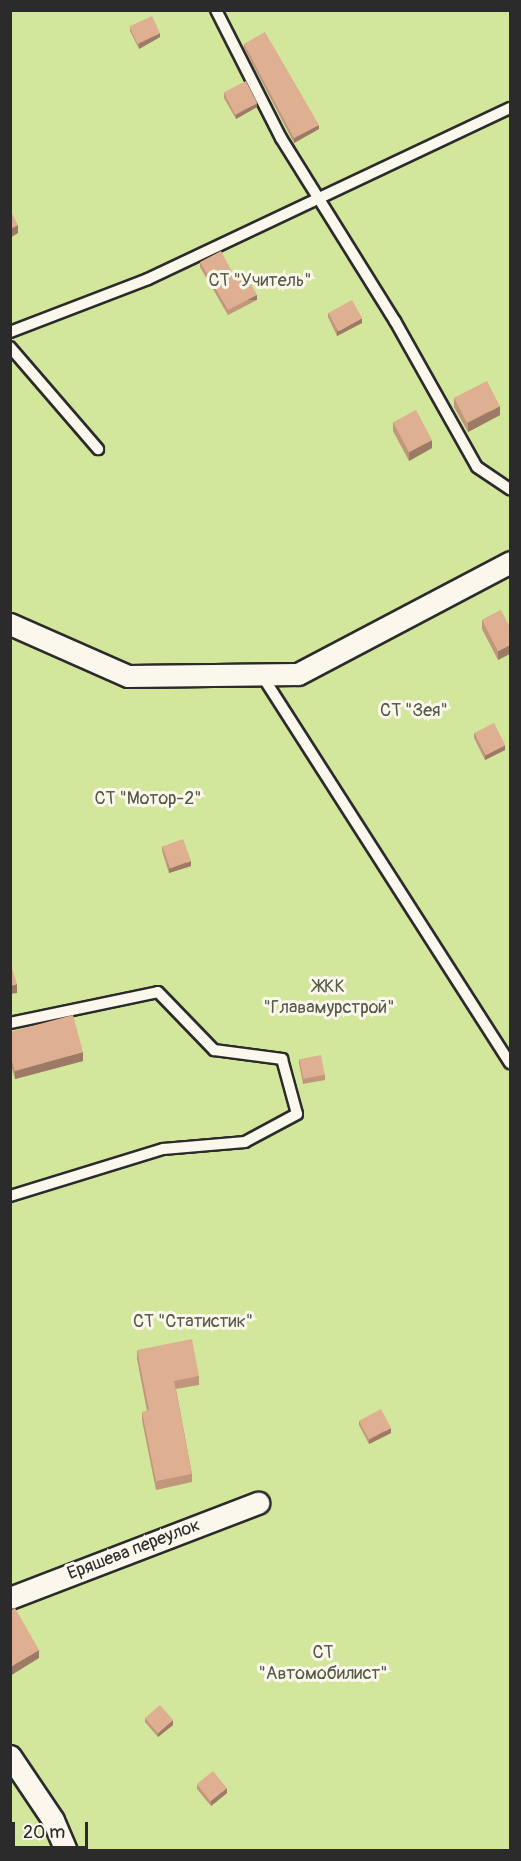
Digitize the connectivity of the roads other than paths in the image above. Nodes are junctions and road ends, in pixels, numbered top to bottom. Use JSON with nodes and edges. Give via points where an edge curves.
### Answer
{"nodes":[{"id":1,"x":216,"y":10,"type":"edge"},
{"id":2,"x":510,"y":108,"type":"edge"},
{"id":3,"x":318,"y":198,"type":"junction"},
{"id":4,"x":10,"y":332,"type":"edge"},
{"id":5,"x":10,"y":347,"type":"edge"},
{"id":6,"x":98,"y":449,"type":"dead end"},
{"id":7,"x":510,"y":489,"type":"edge"},
{"id":8,"x":510,"y":562,"type":"edge"},
{"id":9,"x":10,"y":624,"type":"edge"},
{"id":10,"x":261,"y":674,"type":"junction"},
{"id":11,"x":10,"y":1023,"type":"edge"},
{"id":12,"x":510,"y":1064,"type":"edge"},
{"id":13,"x":10,"y":1196,"type":"edge"},
{"id":14,"x":258,"y":1503,"type":"dead end"},
{"id":15,"x":10,"y":1598,"type":"edge"},
{"id":16,"x":10,"y":1756,"type":"edge"},
{"id":17,"x":66,"y":1851,"type":"edge"}],
"edges":[{"from":1,"to":3,"type":"lane","via":[[281,138]]},
{"from":2,"to":3,"type":"lane"},
{"from":3,"to":4,"type":"lane","via":[[148,279]]},
{"from":3,"to":7,"type":"lane","via":[[395,321],[477,467]]},
{"from":5,"to":6,"type":"lane"},
{"from":8,"to":10,"type":"street","via":[[298,674]]},
{"from":9,"to":10,"type":"street","via":[[128,676]]},
{"from":10,"to":12,"type":"lane"},
{"from":11,"to":13,"type":"lane","via":[[158,992],[214,1050],[282,1059],[297,1114],[245,1142],[163,1149]]},
{"from":14,"to":15,"type":"street","name":"Еряшева переулок"},
{"from":16,"to":17,"type":"street","via":[[53,1820]]}]}
